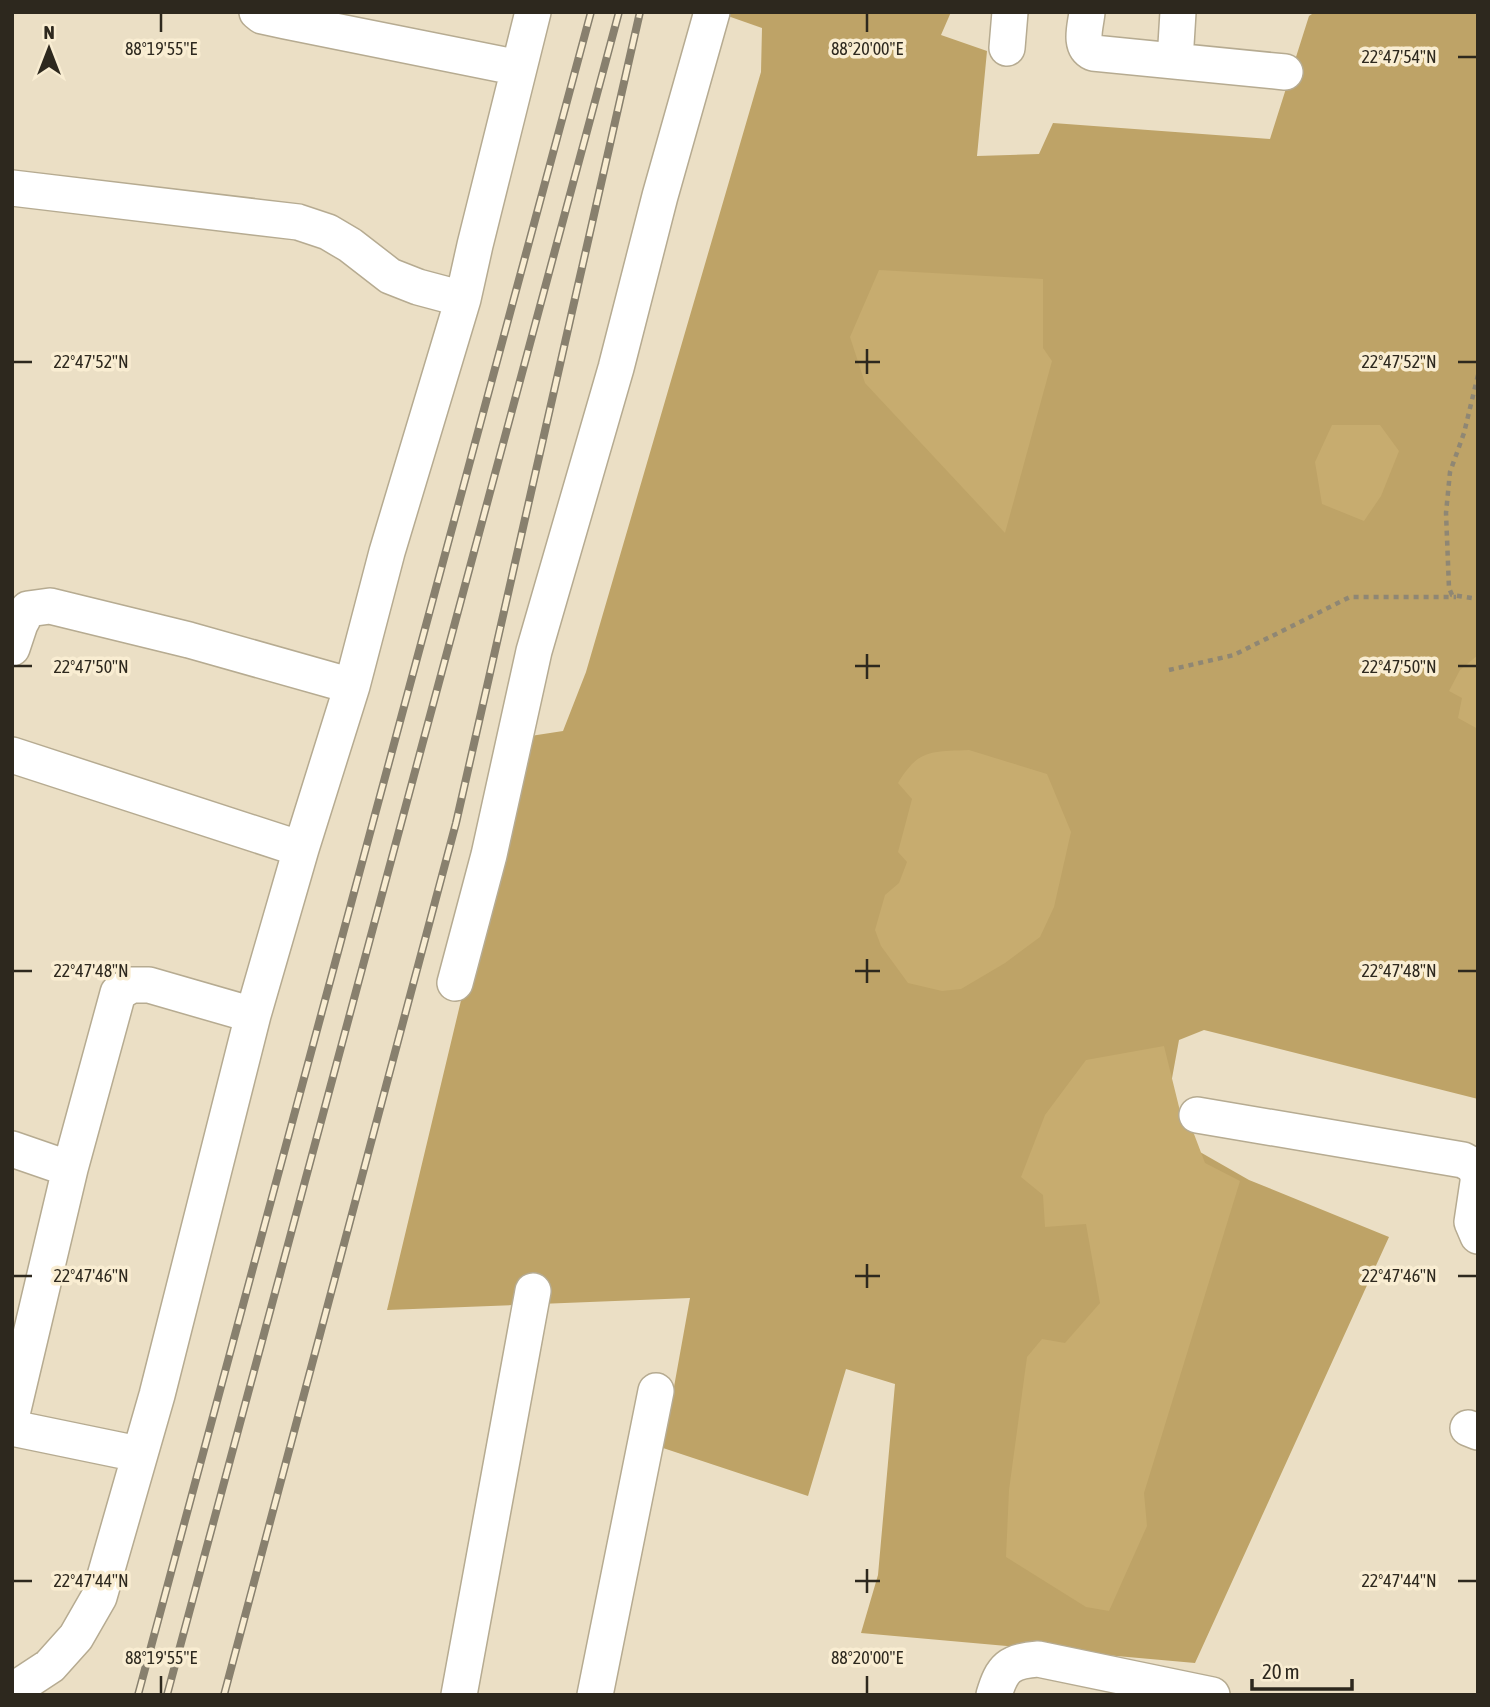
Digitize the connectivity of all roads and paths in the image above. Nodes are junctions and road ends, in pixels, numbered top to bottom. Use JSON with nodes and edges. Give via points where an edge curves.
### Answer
{"nodes":[{"id":1,"x":257,"y":12,"type":"edge"},
{"id":2,"x":533,"y":12,"type":"edge"},
{"id":3,"x":712,"y":12,"type":"edge"},
{"id":4,"x":1010,"y":12,"type":"edge"},
{"id":5,"x":1087,"y":12,"type":"edge"},
{"id":6,"x":1178,"y":12,"type":"edge"},
{"id":7,"x":1007,"y":48,"type":"dead end"},
{"id":8,"x":1175,"y":61,"type":"junction"},
{"id":9,"x":519,"y":68,"type":"junction"},
{"id":10,"x":1285,"y":72,"type":"dead end"},
{"id":11,"x":12,"y":188,"type":"edge"},
{"id":12,"x":463,"y":299,"type":"junction"},
{"id":13,"x":1478,"y":375,"type":"edge"},
{"id":14,"x":1456,"y":597,"type":"junction"},
{"id":15,"x":12,"y":599,"type":"edge"},
{"id":16,"x":1478,"y":599,"type":"edge"},
{"id":17,"x":50,"y":606,"type":"junction"},
{"id":18,"x":12,"y":648,"type":"edge"},
{"id":19,"x":1169,"y":670,"type":"dead end"},
{"id":20,"x":352,"y":686,"type":"junction"},
{"id":21,"x":12,"y":755,"type":"edge"},
{"id":22,"x":301,"y":849,"type":"junction"},
{"id":23,"x":455,"y":983,"type":"dead end"},
{"id":24,"x":253,"y":1015,"type":"junction"},
{"id":25,"x":1197,"y":1115,"type":"dead end"},
{"id":26,"x":12,"y":1149,"type":"edge"},
{"id":27,"x":70,"y":1168,"type":"junction"},
{"id":28,"x":1478,"y":1175,"type":"edge"},
{"id":29,"x":1478,"y":1182,"type":"edge"},
{"id":30,"x":1478,"y":1236,"type":"edge"},
{"id":31,"x":533,"y":1292,"type":"dead end"},
{"id":32,"x":656,"y":1391,"type":"dead end"},
{"id":33,"x":12,"y":1414,"type":"edge"},
{"id":34,"x":12,"y":1428,"type":"edge"},
{"id":35,"x":138,"y":1454,"type":"junction"},
{"id":36,"x":12,"y":1691,"type":"edge"},
{"id":37,"x":459,"y":1695,"type":"edge"},
{"id":38,"x":596,"y":1695,"type":"edge"},
{"id":39,"x":994,"y":1695,"type":"edge"},
{"id":40,"x":1212,"y":1695,"type":"edge"}],
"edges":[{"from":1,"to":9,"type":"street"},
{"from":2,"to":9,"type":"street"},
{"from":3,"to":23,"type":"street","via":[[617,368],[534,651]]},
{"from":4,"to":7,"type":"street"},
{"from":5,"to":8,"type":"street","via":[[1087,50]]},
{"from":6,"to":8,"type":"street"},
{"from":8,"to":10,"type":"street"},
{"from":9,"to":12,"type":"street"},
{"from":11,"to":12,"type":"street","via":[[298,222],[328,232],[390,276]]},
{"from":12,"to":20,"type":"street"},
{"from":13,"to":14,"type":"path","via":[[1448,488],[1449,587]]},
{"from":14,"to":16,"type":"path"},
{"from":14,"to":19,"type":"path","via":[[1350,597],[1234,655]]},
{"from":15,"to":17,"type":"street"},
{"from":17,"to":18,"type":"street","via":[[28,610]]},
{"from":17,"to":20,"type":"street"},
{"from":20,"to":22,"type":"street"},
{"from":21,"to":22,"type":"street"},
{"from":22,"to":24,"type":"street"},
{"from":24,"to":27,"type":"street","via":[[149,985],[131,985],[118,993]]},
{"from":24,"to":35,"type":"street"},
{"from":25,"to":28,"type":"street","via":[[1463,1160],[1474,1166]]},
{"from":26,"to":27,"type":"street"},
{"from":27,"to":33,"type":"street"},
{"from":29,"to":30,"type":"street","via":[[1472,1222]]},
{"from":31,"to":37,"type":"street"},
{"from":32,"to":38,"type":"street"},
{"from":34,"to":35,"type":"street"},
{"from":35,"to":36,"type":"street","via":[[99,1597],[76,1637],[50,1666]]},
{"from":39,"to":40,"type":"street","via":[[1000,1674],[1019,1660],[1038,1659]]}]}
